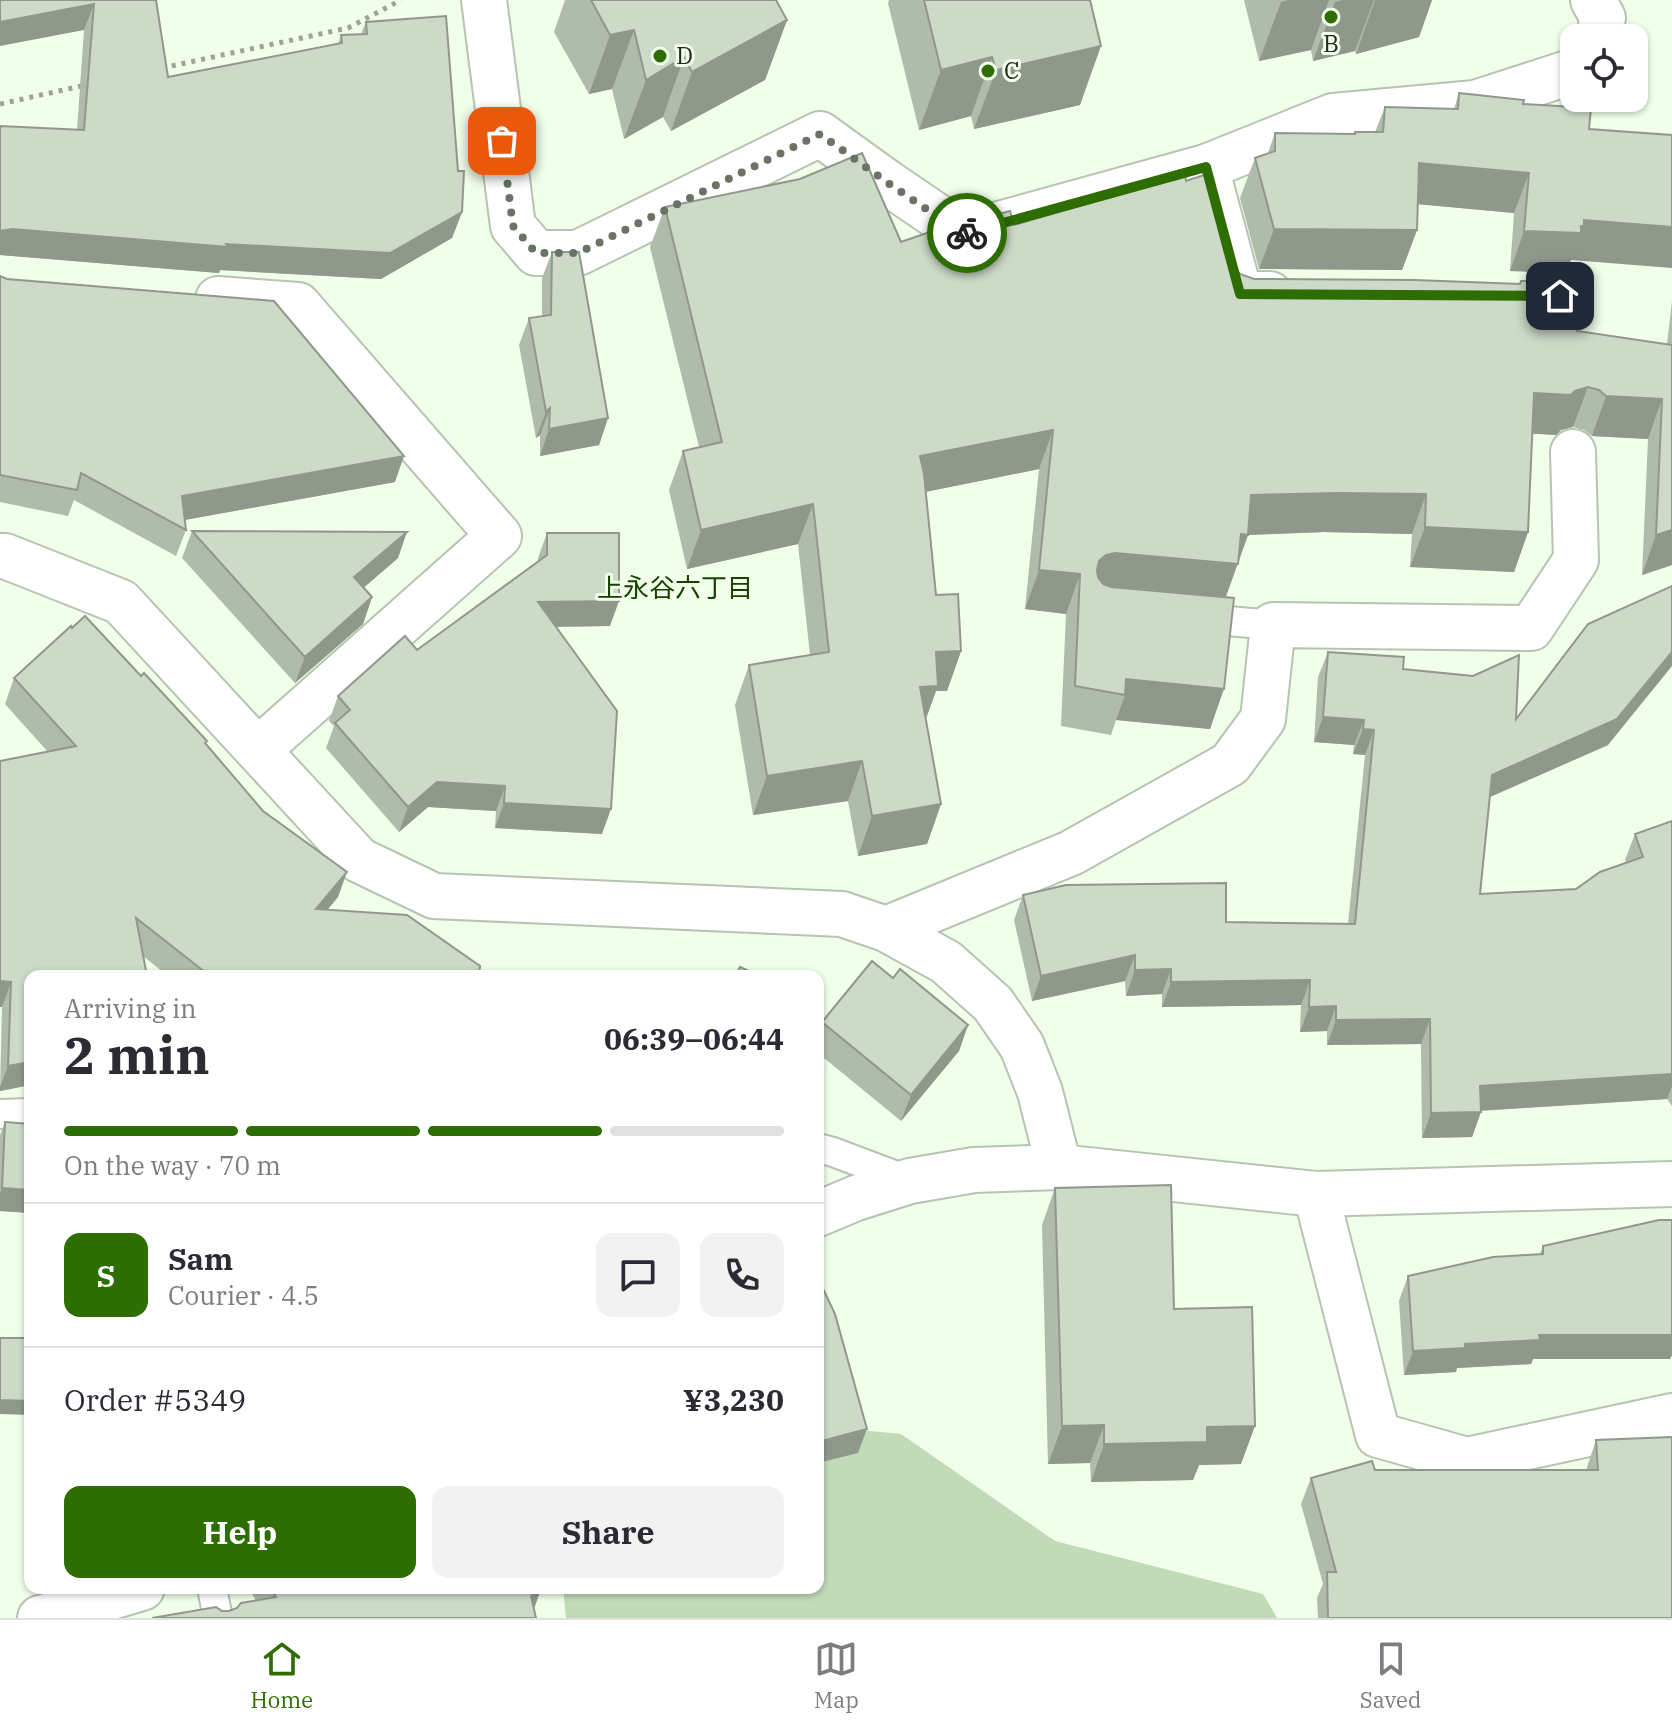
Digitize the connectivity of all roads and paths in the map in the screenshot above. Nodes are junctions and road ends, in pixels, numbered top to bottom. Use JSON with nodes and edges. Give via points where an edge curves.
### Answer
{"nodes":[{"id":1,"x":401,"y":0,"type":"edge"},
{"id":2,"x":484,"y":0,"type":"edge"},
{"id":3,"x":1593,"y":0,"type":"edge"},
{"id":4,"x":1602,"y":24,"type":"edge"},
{"id":5,"x":152,"y":70,"type":"edge"},
{"id":6,"x":1560,"y":76,"type":"edge"},
{"id":7,"x":91,"y":84,"type":"edge"},
{"id":8,"x":0,"y":104,"type":"edge"},
{"id":9,"x":1206,"y":167,"type":"junction"},
{"id":10,"x":1301,"y":294,"type":"edge"},
{"id":11,"x":172,"y":295,"type":"edge"},
{"id":12,"x":1573,"y":452,"type":"dead end"},
{"id":13,"x":0,"y":556,"type":"edge"},
{"id":14,"x":1162,"y":616,"type":"edge"},
{"id":15,"x":1273,"y":625,"type":"junction"},
{"id":16,"x":259,"y":749,"type":"junction"},
{"id":17,"x":886,"y":929,"type":"junction"},
{"id":18,"x":24,"y":1113,"type":"edge"},
{"id":19,"x":0,"y":1114,"type":"edge"},
{"id":20,"x":824,"y":1150,"type":"edge"},
{"id":21,"x":1059,"y":1167,"type":"junction"},
{"id":22,"x":910,"y":1181,"type":"junction"},
{"id":23,"x":1672,"y":1184,"type":"edge"},
{"id":24,"x":1316,"y":1194,"type":"junction"},
{"id":25,"x":824,"y":1211,"type":"edge"},
{"id":26,"x":1672,"y":1416,"type":"edge"},
{"id":27,"x":122,"y":1594,"type":"edge"},
{"id":28,"x":213,"y":1594,"type":"edge"},
{"id":29,"x":40,"y":1618,"type":"edge"},
{"id":30,"x":218,"y":1618,"type":"edge"}],
"edges":[{"from":1,"to":5,"type":"path","via":[[348,28]]},
{"from":2,"to":9,"type":"street","via":[[513,226],[536,253],[578,253],[820,134],[963,234]]},
{"from":3,"to":4,"type":"street"},
{"from":6,"to":9,"type":"street","via":[[1475,103],[1333,116]]},
{"from":7,"to":8,"type":"path"},
{"from":9,"to":10,"type":"street","via":[[1240,294]]},
{"from":11,"to":16,"type":"street","via":[[298,305],[499,536]]},
{"from":12,"to":15,"type":"street","via":[[1576,560],[1531,628]]},
{"from":13,"to":16,"type":"street","via":[[121,602]]},
{"from":14,"to":15,"type":"lane"},
{"from":15,"to":17,"type":"street","via":[[1263,719],[1230,764],[1071,853]]},
{"from":16,"to":17,"type":"street","via":[[359,860],[434,896],[842,914]]},
{"from":17,"to":21,"type":"street","via":[[946,962],[993,1004],[1022,1046]]},
{"from":18,"to":19,"type":"lane"},
{"from":20,"to":22,"type":"lane"},
{"from":21,"to":22,"type":"street","via":[[974,1170]]},
{"from":21,"to":24,"type":"street"},
{"from":22,"to":25,"type":"street"},
{"from":23,"to":24,"type":"street"},
{"from":24,"to":26,"type":"street","via":[[1378,1435],[1467,1460]]},
{"from":27,"to":29,"type":"street"},
{"from":28,"to":30,"type":"lane"}]}
